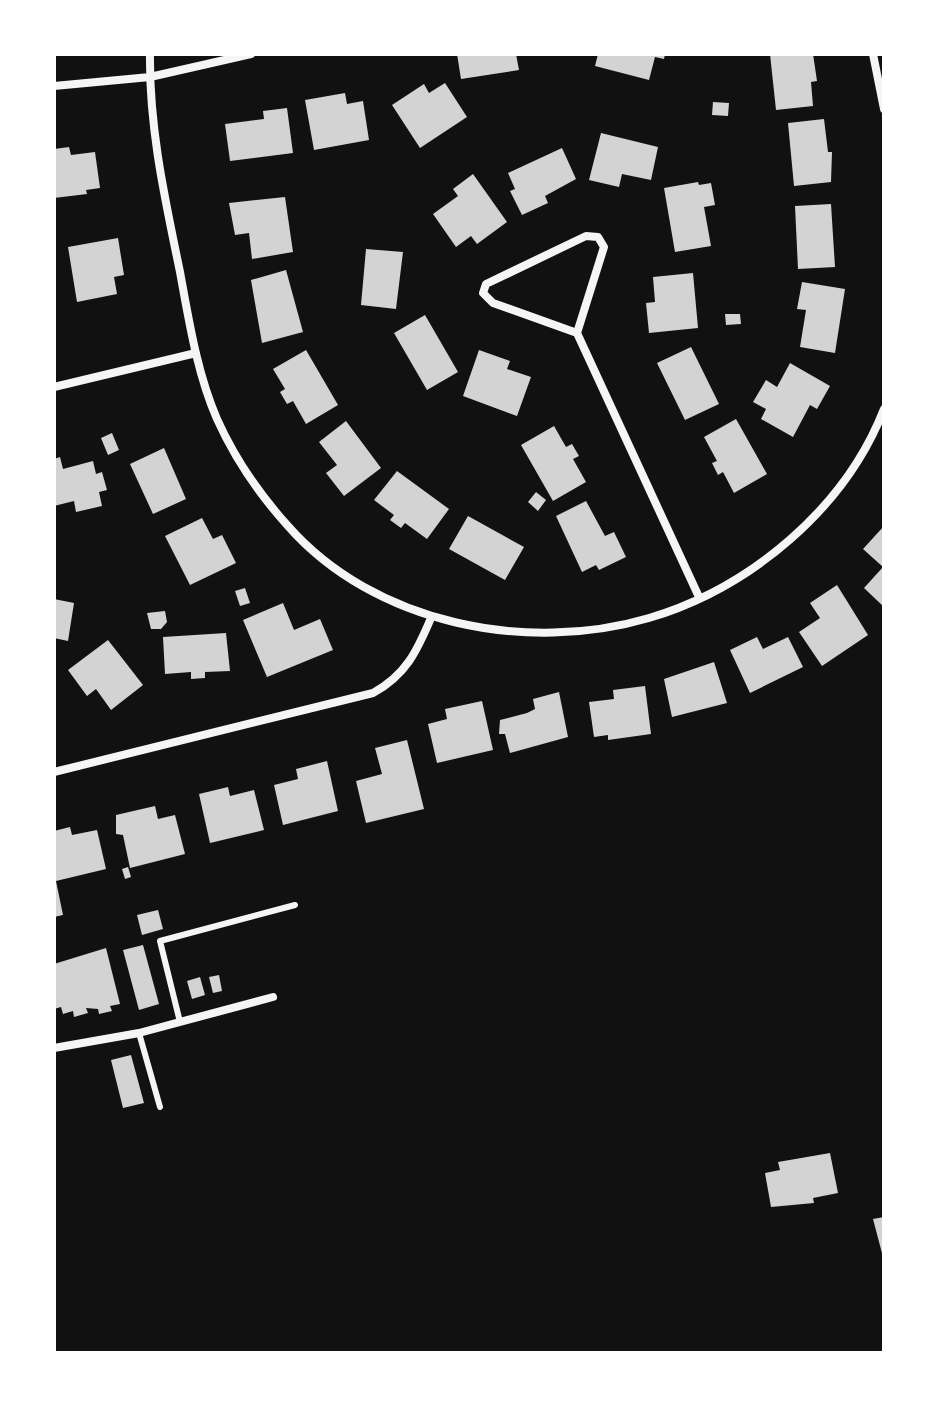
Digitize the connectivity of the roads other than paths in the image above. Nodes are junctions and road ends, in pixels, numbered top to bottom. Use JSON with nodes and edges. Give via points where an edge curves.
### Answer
{"nodes":[{"id":1,"x":150,"y":54,"type":"edge"},
{"id":2,"x":251,"y":54,"type":"edge"},
{"id":3,"x":873,"y":54,"type":"edge"},
{"id":4,"x":150,"y":77,"type":"junction"},
{"id":5,"x":54,"y":86,"type":"edge"},
{"id":6,"x":884,"y":109,"type":"edge"},
{"id":7,"x":577,"y":333,"type":"junction"},
{"id":8,"x":196,"y":353,"type":"junction"},
{"id":9,"x":54,"y":387,"type":"edge"},
{"id":10,"x":884,"y":409,"type":"edge"},
{"id":11,"x":699,"y":597,"type":"junction"},
{"id":12,"x":431,"y":618,"type":"junction"},
{"id":13,"x":54,"y":772,"type":"edge"},
{"id":14,"x":295,"y":905,"type":"dead end"},
{"id":15,"x":273,"y":997,"type":"dead end"},
{"id":16,"x":180,"y":1022,"type":"junction"},
{"id":17,"x":139,"y":1033,"type":"junction"},
{"id":18,"x":54,"y":1048,"type":"edge"},
{"id":19,"x":160,"y":1107,"type":"dead end"}],
"edges":[{"from":1,"to":4,"type":"street"},
{"from":2,"to":4,"type":"street"},
{"from":3,"to":6,"type":"street"},
{"from":4,"to":5,"type":"street"},
{"from":4,"to":8,"type":"street","via":[[154,142]]},
{"from":7,"to":7,"type":"street","via":[[604,247],[598,237],[586,236],[486,284],[483,293],[493,303]]},
{"from":7,"to":11,"type":"street"},
{"from":8,"to":9,"type":"street"},
{"from":8,"to":12,"type":"street","via":[[217,419],[247,475],[290,529],[379,596]]},
{"from":10,"to":11,"type":"street","via":[[859,457],[823,507],[779,550]]},
{"from":11,"to":12,"type":"street","via":[[649,618],[585,629],[493,629]]},
{"from":12,"to":13,"type":"street","via":[[413,661],[373,693]]},
{"from":14,"to":16,"type":"lane","via":[[160,941]]},
{"from":15,"to":16,"type":"street"},
{"from":16,"to":17,"type":"street"},
{"from":17,"to":18,"type":"street"},
{"from":17,"to":19,"type":"lane"}]}
